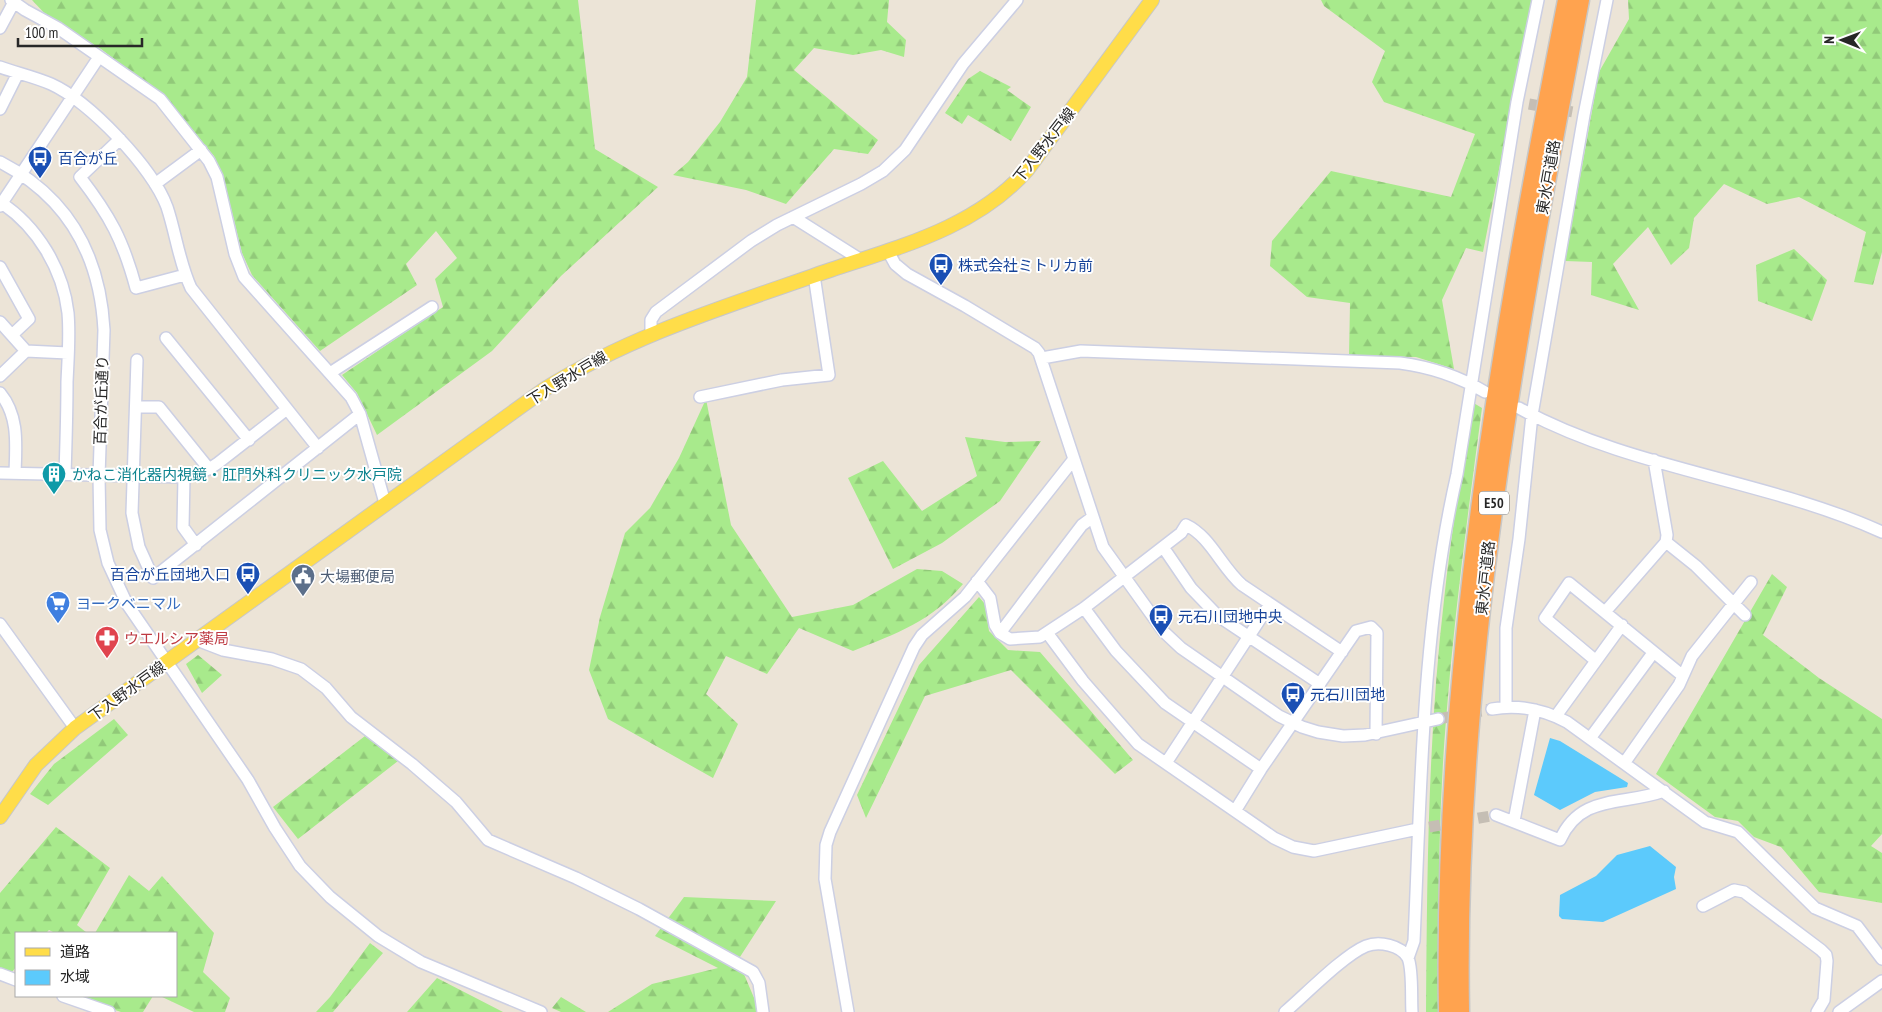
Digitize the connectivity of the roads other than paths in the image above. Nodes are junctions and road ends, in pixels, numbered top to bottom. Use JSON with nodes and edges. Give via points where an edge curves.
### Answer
{"nodes":[{"id":1,"x":1018,"y":0,"type":"edge"},
{"id":2,"x":1152,"y":0,"type":"edge"},
{"id":3,"x":1538,"y":0,"type":"edge"},
{"id":4,"x":1566,"y":0,"type":"edge"},
{"id":5,"x":1580,"y":0,"type":"edge"},
{"id":6,"x":1606,"y":0,"type":"edge"},
{"id":7,"x":12,"y":1,"type":"edge"},
{"id":8,"x":2,"y":20,"type":"edge"},
{"id":9,"x":99,"y":57,"type":"junction"},
{"id":10,"x":0,"y":67,"type":"edge"},
{"id":11,"x":18,"y":73,"type":"junction"},
{"id":12,"x":72,"y":97,"type":"junction"},
{"id":13,"x":0,"y":109,"type":"edge"},
{"id":14,"x":120,"y":139,"type":"junction"},
{"id":15,"x":201,"y":150,"type":"junction"},
{"id":16,"x":0,"y":162,"type":"edge"},
{"id":17,"x":22,"y":173,"type":"junction"},
{"id":18,"x":155,"y":184,"type":"junction"},
{"id":19,"x":1,"y":203,"type":"edge"},
{"id":20,"x":793,"y":217,"type":"junction"},
{"id":21,"x":888,"y":251,"type":"junction"},
{"id":22,"x":861,"y":260,"type":"junction"},
{"id":23,"x":0,"y":267,"type":"edge"},
{"id":24,"x":185,"y":275,"type":"junction"},
{"id":25,"x":814,"y":275,"type":"junction"},
{"id":26,"x":432,"y":307,"type":"dead end"},
{"id":27,"x":0,"y":322,"type":"edge"},
{"id":28,"x":651,"y":334,"type":"junction"},
{"id":29,"x":12,"y":335,"type":"junction"},
{"id":30,"x":166,"y":338,"type":"dead end"},
{"id":31,"x":26,"y":351,"type":"junction"},
{"id":32,"x":68,"y":353,"type":"junction"},
{"id":33,"x":1042,"y":358,"type":"junction"},
{"id":34,"x":138,"y":360,"type":"dead end"},
{"id":35,"x":330,"y":373,"type":"junction"},
{"id":36,"x":0,"y":376,"type":"edge"},
{"id":37,"x":1470,"y":383,"type":"junction"},
{"id":38,"x":1485,"y":392,"type":"dead end"},
{"id":39,"x":0,"y":393,"type":"edge"},
{"id":40,"x":700,"y":397,"type":"dead end"},
{"id":41,"x":136,"y":407,"type":"junction"},
{"id":42,"x":1519,"y":408,"type":"dead end"},
{"id":43,"x":287,"y":409,"type":"junction"},
{"id":44,"x":360,"y":414,"type":"junction"},
{"id":45,"x":1532,"y":415,"type":"junction"},
{"id":46,"x":249,"y":440,"type":"junction"},
{"id":47,"x":318,"y":448,"type":"junction"},
{"id":48,"x":1074,"y":459,"type":"junction"},
{"id":49,"x":1654,"y":460,"type":"junction"},
{"id":50,"x":209,"y":469,"type":"junction"},
{"id":51,"x":0,"y":473,"type":"edge"},
{"id":52,"x":16,"y":473,"type":"junction"},
{"id":53,"x":65,"y":474,"type":"junction"},
{"id":54,"x":98,"y":476,"type":"junction"},
{"id":55,"x":133,"y":477,"type":"junction"},
{"id":56,"x":184,"y":477,"type":"junction"},
{"id":57,"x":386,"y":504,"type":"junction"},
{"id":58,"x":1093,"y":517,"type":"junction"},
{"id":59,"x":1882,"y":532,"type":"edge"},
{"id":60,"x":1666,"y":542,"type":"junction"},
{"id":61,"x":196,"y":545,"type":"junction"},
{"id":62,"x":1162,"y":547,"type":"junction"},
{"id":63,"x":1123,"y":577,"type":"junction"},
{"id":64,"x":977,"y":581,"type":"junction"},
{"id":65,"x":1751,"y":582,"type":"dead end"},
{"id":66,"x":1270,"y":604,"type":"junction"},
{"id":67,"x":1732,"y":604,"type":"junction"},
{"id":68,"x":1084,"y":608,"type":"junction"},
{"id":69,"x":1605,"y":612,"type":"junction"},
{"id":70,"x":1745,"y":615,"type":"dead end"},
{"id":71,"x":0,"y":624,"type":"edge"},
{"id":72,"x":1622,"y":625,"type":"junction"},
{"id":73,"x":1000,"y":633,"type":"junction"},
{"id":74,"x":1048,"y":634,"type":"junction"},
{"id":75,"x":1249,"y":638,"type":"junction"},
{"id":76,"x":197,"y":640,"type":"junction"},
{"id":77,"x":1342,"y":652,"type":"junction"},
{"id":78,"x":1653,"y":653,"type":"junction"},
{"id":79,"x":1595,"y":660,"type":"junction"},
{"id":80,"x":168,"y":661,"type":"junction"},
{"id":81,"x":1683,"y":676,"type":"junction"},
{"id":82,"x":1223,"y":678,"type":"junction"},
{"id":83,"x":1320,"y":684,"type":"junction"},
{"id":84,"x":1506,"y":707,"type":"junction"},
{"id":85,"x":1492,"y":709,"type":"tunnel mouth"},
{"id":86,"x":1535,"y":710,"type":"junction"},
{"id":87,"x":1556,"y":716,"type":"junction"},
{"id":88,"x":1438,"y":719,"type":"tunnel mouth"},
{"id":89,"x":1192,"y":722,"type":"junction"},
{"id":90,"x":1424,"y":723,"type":"junction"},
{"id":91,"x":1294,"y":724,"type":"junction"},
{"id":92,"x":75,"y":728,"type":"junction"},
{"id":93,"x":1376,"y":734,"type":"junction"},
{"id":94,"x":1591,"y":737,"type":"junction"},
{"id":95,"x":1166,"y":762,"type":"junction"},
{"id":96,"x":1624,"y":762,"type":"junction"},
{"id":97,"x":1261,"y":769,"type":"junction"},
{"id":98,"x":1664,"y":791,"type":"junction"},
{"id":99,"x":2,"y":810,"type":"edge"},
{"id":100,"x":1235,"y":811,"type":"junction"},
{"id":101,"x":1496,"y":815,"type":"tunnel mouth"},
{"id":102,"x":1514,"y":821,"type":"junction"},
{"id":103,"x":1413,"y":830,"type":"tunnel mouth"},
{"id":104,"x":1703,"y":906,"type":"dead end"},
{"id":105,"x":1408,"y":958,"type":"junction"},
{"id":106,"x":1882,"y":959,"type":"edge"},
{"id":107,"x":0,"y":974,"type":"edge"},
{"id":108,"x":15,"y":980,"type":"edge"},
{"id":109,"x":1882,"y":981,"type":"edge"},
{"id":110,"x":65,"y":997,"type":"edge"},
{"id":111,"x":109,"y":1012,"type":"edge"},
{"id":112,"x":541,"y":1012,"type":"edge"},
{"id":113,"x":763,"y":1012,"type":"edge"},
{"id":114,"x":848,"y":1012,"type":"edge"},
{"id":115,"x":1286,"y":1012,"type":"edge"},
{"id":116,"x":1412,"y":1012,"type":"edge"},
{"id":117,"x":1448,"y":1012,"type":"edge"},
{"id":118,"x":1461,"y":1012,"type":"edge"},
{"id":119,"x":1817,"y":1012,"type":"edge"},
{"id":120,"x":1839,"y":1012,"type":"edge"}],
"edges":[{"from":1,"to":20,"type":"street","via":[[963,64],[905,150],[883,171]]},
{"from":2,"to":21,"type":"main road","name":"下入野水戸線","via":[[1027,170],[1006,192],[969,218]]},
{"from":3,"to":37,"type":"street","via":[[1523,103]]},
{"from":4,"to":117,"type":"highway","name":"東水戸道路","number":"E50","via":[[1504,335],[1467,604],[1451,807]]},
{"from":5,"to":118,"type":"highway","name":"東水戸道路","number":"E50","via":[[1519,337],[1494,498],[1466,806]]},
{"from":6,"to":45,"type":"street","via":[[1578,113]]},
{"from":7,"to":8,"type":"street"},
{"from":7,"to":9,"type":"street"},
{"from":9,"to":12,"type":"street"},
{"from":9,"to":15,"type":"street","via":[[160,99]]},
{"from":10,"to":11,"type":"street"},
{"from":11,"to":12,"type":"street","via":[[51,84]]},
{"from":11,"to":13,"type":"street"},
{"from":12,"to":14,"type":"street"},
{"from":12,"to":17,"type":"street"},
{"from":14,"to":18,"type":"street"},
{"from":14,"to":24,"type":"street","via":[[80,177],[104,208],[120,239],[136,288]]},
{"from":15,"to":18,"type":"street"},
{"from":15,"to":35,"type":"street","via":[[217,177],[235,254],[244,277]]},
{"from":16,"to":17,"type":"street","name":"百合が丘通り"},
{"from":17,"to":19,"type":"street"},
{"from":17,"to":54,"type":"street","name":"百合が丘通り","via":[[70,220],[96,275],[104,330]]},
{"from":18,"to":24,"type":"street","via":[[166,206]]},
{"from":19,"to":32,"type":"street","via":[[36,236],[54,265],[68,312]]},
{"from":20,"to":22,"type":"street"},
{"from":20,"to":28,"type":"street","via":[[751,241],[656,312],[651,320]]},
{"from":21,"to":22,"type":"main road","name":"下入野水戸線"},
{"from":21,"to":33,"type":"street","via":[[900,270],[1034,348]]},
{"from":22,"to":25,"type":"main road","name":"下入野水戸線"},
{"from":23,"to":29,"type":"street","via":[[29,319]]},
{"from":24,"to":43,"type":"street","via":[[205,307]]},
{"from":25,"to":28,"type":"main road","name":"下入野水戸線"},
{"from":25,"to":40,"type":"street","via":[[829,375],[782,380]]},
{"from":26,"to":35,"type":"street"},
{"from":27,"to":29,"type":"street"},
{"from":28,"to":57,"type":"main road","name":"下入野水戸線","via":[[603,355],[545,389]]},
{"from":29,"to":31,"type":"street"},
{"from":30,"to":46,"type":"street"},
{"from":31,"to":32,"type":"street"},
{"from":31,"to":36,"type":"street"},
{"from":32,"to":53,"type":"street"},
{"from":33,"to":37,"type":"street","via":[[1081,351],[1400,363],[1433,369]]},
{"from":33,"to":48,"type":"street"},
{"from":34,"to":41,"type":"street"},
{"from":35,"to":44,"type":"street","via":[[351,397]]},
{"from":37,"to":38,"type":"street"},
{"from":37,"to":90,"type":"street","via":[[1435,610]]},
{"from":39,"to":52,"type":"street","via":[[16,426]]},
{"from":41,"to":50,"type":"street","via":[[159,407]]},
{"from":41,"to":55,"type":"street"},
{"from":42,"to":45,"type":"street"},
{"from":43,"to":46,"type":"street"},
{"from":43,"to":47,"type":"street"},
{"from":44,"to":47,"type":"street"},
{"from":44,"to":57,"type":"street"},
{"from":45,"to":49,"type":"street","via":[[1586,440]]},
{"from":45,"to":84,"type":"street","via":[[1506,628]]},
{"from":46,"to":50,"type":"street"},
{"from":47,"to":61,"type":"street"},
{"from":48,"to":58,"type":"street"},
{"from":48,"to":64,"type":"street"},
{"from":49,"to":59,"type":"street","via":[[1808,503]]},
{"from":49,"to":60,"type":"street"},
{"from":50,"to":56,"type":"street"},
{"from":51,"to":52,"type":"street"},
{"from":52,"to":53,"type":"street"},
{"from":53,"to":54,"type":"street"},
{"from":54,"to":55,"type":"street"},
{"from":54,"to":80,"type":"street","name":"百合が丘通り","via":[[100,530],[108,562],[127,604]]},
{"from":55,"to":56,"type":"street"},
{"from":55,"to":61,"type":"street","via":[[134,529],[153,578]]},
{"from":56,"to":61,"type":"street","via":[[183,528]]},
{"from":57,"to":76,"type":"main road","name":"下入野水戸線"},
{"from":58,"to":63,"type":"street","via":[[1103,548]]},
{"from":58,"to":73,"type":"street","via":[[1082,525]]},
{"from":60,"to":67,"type":"street","via":[[1696,566]]},
{"from":60,"to":69,"type":"street"},
{"from":62,"to":63,"type":"street"},
{"from":62,"to":66,"type":"street","via":[[1181,533],[1186,525],[1196,529],[1232,576]]},
{"from":62,"to":75,"type":"street","via":[[1202,602]]},
{"from":63,"to":68,"type":"street"},
{"from":63,"to":82,"type":"street","via":[[1164,632],[1193,658]]},
{"from":64,"to":73,"type":"street","via":[[990,598],[995,625]]},
{"from":64,"to":114,"type":"street","via":[[965,597],[922,635],[906,660],[828,838],[825,879]]},
{"from":65,"to":67,"type":"street"},
{"from":66,"to":75,"type":"street"},
{"from":66,"to":77,"type":"street"},
{"from":67,"to":70,"type":"street"},
{"from":67,"to":81,"type":"street","via":[[1692,656]]},
{"from":68,"to":74,"type":"street"},
{"from":68,"to":89,"type":"street","via":[[1134,671],[1165,703]]},
{"from":69,"to":72,"type":"street"},
{"from":69,"to":79,"type":"street","via":[[1569,584],[1545,618]]},
{"from":71,"to":92,"type":"street"},
{"from":72,"to":78,"type":"street"},
{"from":72,"to":79,"type":"street"},
{"from":73,"to":74,"type":"street","via":[[1018,640]]},
{"from":74,"to":95,"type":"street","via":[[1083,681],[1138,744]]},
{"from":75,"to":82,"type":"street"},
{"from":75,"to":83,"type":"street"},
{"from":76,"to":80,"type":"main road","name":"下入野水戸線"},
{"from":76,"to":113,"type":"street","via":[[223,650],[287,663],[313,676],[351,717],[456,802],[488,840],[639,909],[753,972],[759,983]]},
{"from":77,"to":83,"type":"street"},
{"from":77,"to":93,"type":"street","via":[[1356,631],[1372,627],[1377,632]]},
{"from":78,"to":81,"type":"street"},
{"from":78,"to":94,"type":"street"},
{"from":79,"to":87,"type":"street"},
{"from":80,"to":92,"type":"main road","name":"下入野水戸線"},
{"from":80,"to":112,"type":"street","name":"百合が丘通り","via":[[248,780],[274,828],[295,858],[330,897],[378,936],[422,962]]},
{"from":81,"to":96,"type":"street","via":[[1680,686]]},
{"from":82,"to":89,"type":"street"},
{"from":82,"to":91,"type":"street"},
{"from":83,"to":91,"type":"street"},
{"from":84,"to":85,"type":"street"},
{"from":84,"to":86,"type":"street"},
{"from":86,"to":87,"type":"street"},
{"from":86,"to":102,"type":"street"},
{"from":87,"to":94,"type":"street"},
{"from":88,"to":90,"type":"street"},
{"from":89,"to":95,"type":"street"},
{"from":89,"to":97,"type":"street"},
{"from":90,"to":93,"type":"street"},
{"from":90,"to":105,"type":"street","via":[[1414,941]]},
{"from":91,"to":93,"type":"street","via":[[1331,735]]},
{"from":91,"to":97,"type":"street"},
{"from":92,"to":99,"type":"main road","name":"下入野水戸線","via":[[45,754]]},
{"from":94,"to":96,"type":"street"},
{"from":95,"to":100,"type":"street"},
{"from":96,"to":98,"type":"street"},
{"from":97,"to":100,"type":"street"},
{"from":98,"to":102,"type":"street","via":[[1601,803],[1576,815],[1560,840]]},
{"from":98,"to":106,"type":"street","via":[[1705,822],[1730,829],[1744,838],[1815,908],[1857,926]]},
{"from":100,"to":103,"type":"street","via":[[1274,838],[1305,850],[1326,850]]},
{"from":101,"to":102,"type":"street"},
{"from":104,"to":119,"type":"street","via":[[1734,890],[1744,892],[1821,950],[1827,961],[1824,1000]]},
{"from":105,"to":115,"type":"street","via":[[1390,945],[1365,946]]},
{"from":105,"to":116,"type":"street"},
{"from":107,"to":108,"type":"street"},
{"from":109,"to":120,"type":"street"},
{"from":110,"to":111,"type":"street"}]}
